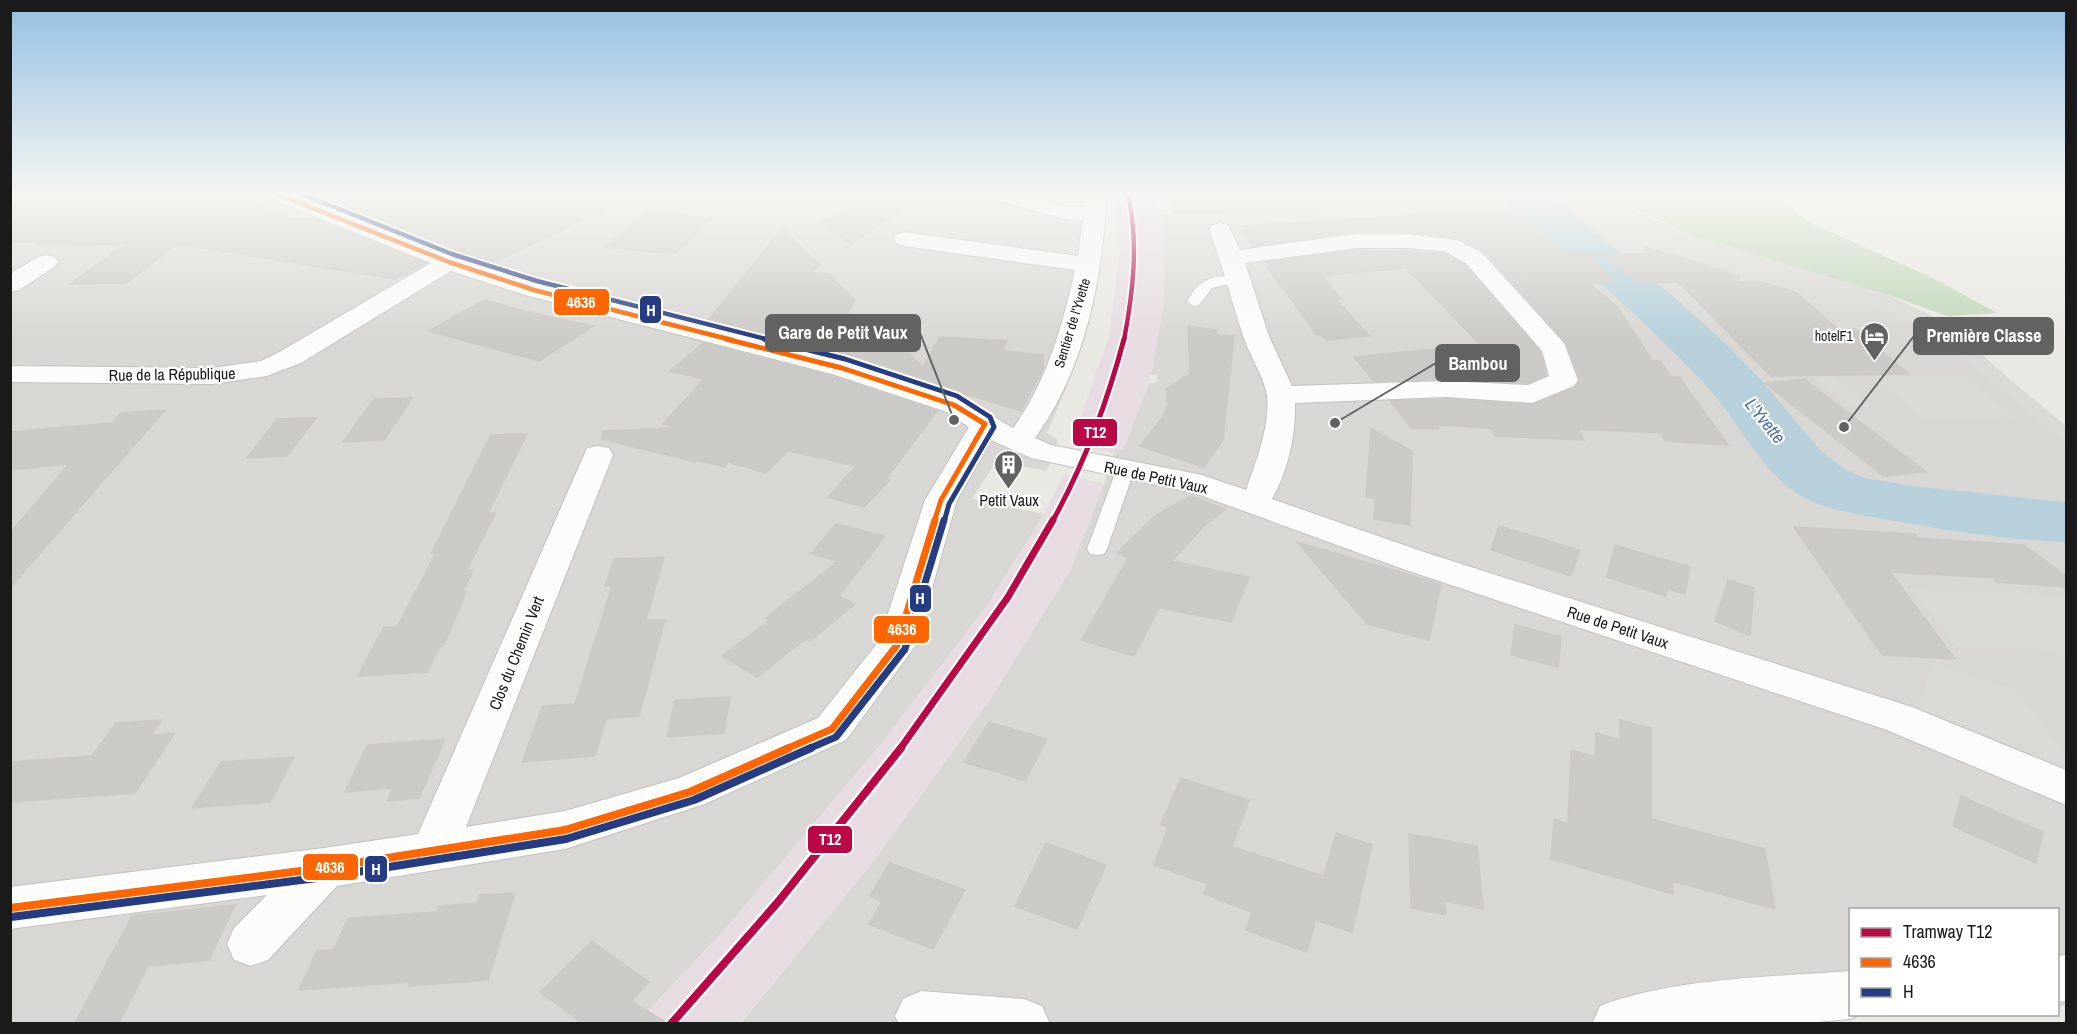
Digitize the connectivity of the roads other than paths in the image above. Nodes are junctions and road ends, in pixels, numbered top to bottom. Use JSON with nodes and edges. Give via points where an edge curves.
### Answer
{"nodes":[{"id":1,"x":399,"y":242,"type":"edge"},
{"id":2,"x":929,"y":242,"type":"edge"},
{"id":3,"x":1092,"y":242,"type":"edge"},
{"id":4,"x":1225,"y":242,"type":"edge"},
{"id":5,"x":1350,"y":242,"type":"edge"},
{"id":6,"x":1419,"y":242,"type":"edge"},
{"id":7,"x":46,"y":262,"type":"dead end"},
{"id":8,"x":449,"y":262,"type":"junction"},
{"id":9,"x":1089,"y":265,"type":"junction"},
{"id":10,"x":1235,"y":268,"type":"junction"},
{"id":11,"x":10,"y":285,"type":"edge"},
{"id":12,"x":1194,"y":302,"type":"dead end"},
{"id":13,"x":10,"y":374,"type":"edge"},
{"id":14,"x":1281,"y":394,"type":"junction"},
{"id":15,"x":1001,"y":432,"type":"junction"},
{"id":16,"x":598,"y":455,"type":"dead end"},
{"id":17,"x":1126,"y":468,"type":"junction"},
{"id":18,"x":1253,"y":504,"type":"junction"},
{"id":19,"x":1097,"y":549,"type":"dead end"},
{"id":20,"x":2067,"y":788,"type":"edge"},
{"id":21,"x":434,"y":852,"type":"junction"},
{"id":22,"x":324,"y":868,"type":"junction"},
{"id":23,"x":10,"y":908,"type":"edge"},
{"id":24,"x":251,"y":944,"type":"dead end"},
{"id":25,"x":1849,"y":995,"type":"edge"},
{"id":26,"x":921,"y":1016,"type":"dead end"},
{"id":27,"x":1024,"y":1023,"type":"edge"},
{"id":28,"x":1618,"y":1023,"type":"edge"}],
"edges":[{"from":1,"to":8,"type":"street","name":"Rue de Petit Vaux"},
{"from":2,"to":9,"type":"street"},
{"from":3,"to":9,"type":"street","name":"Sentier de l'Yvette"},
{"from":4,"to":10,"type":"street"},
{"from":5,"to":10,"type":"street"},
{"from":6,"to":14,"type":"street","via":[[1449,245],[1474,258],[1555,349],[1564,380],[1532,394],[1446,389]]},
{"from":7,"to":11,"type":"street"},
{"from":8,"to":13,"type":"street","name":"Rue de la République","via":[[267,368],[212,376]]},
{"from":8,"to":15,"type":"street","name":"Rue de Petit Vaux","via":[[534,290],[842,368],[954,405]]},
{"from":9,"to":15,"type":"street","name":"Sentier de l'Yvette","via":[[1071,332],[1033,425]]},
{"from":10,"to":12,"type":"lane","via":[[1207,282]]},
{"from":10,"to":14,"type":"street","via":[[1256,336]]},
{"from":14,"to":18,"type":"street","via":[[1275,448]]},
{"from":15,"to":17,"type":"street","name":"Rue de Petit Vaux","via":[[1056,456]]},
{"from":15,"to":21,"type":"street","name":"Sentier de l'Yvette","via":[[941,500],[897,645],[832,729],[690,792],[565,830]]},
{"from":16,"to":21,"type":"street","name":"Clos du Chemin Vert"},
{"from":17,"to":18,"type":"street","name":"Rue de Petit Vaux","via":[[1202,484]]},
{"from":17,"to":19,"type":"lane"},
{"from":18,"to":20,"type":"street","name":"Rue de Petit Vaux","via":[[1415,561],[1898,718]]},
{"from":21,"to":22,"type":"street","name":"Sentier de l'Yvette"},
{"from":22,"to":23,"type":"street","name":"Sentier de l'Yvette"},
{"from":22,"to":24,"type":"street"},
{"from":25,"to":28,"type":"street","via":[[1702,1007]]},
{"from":26,"to":27,"type":"street"}]}
